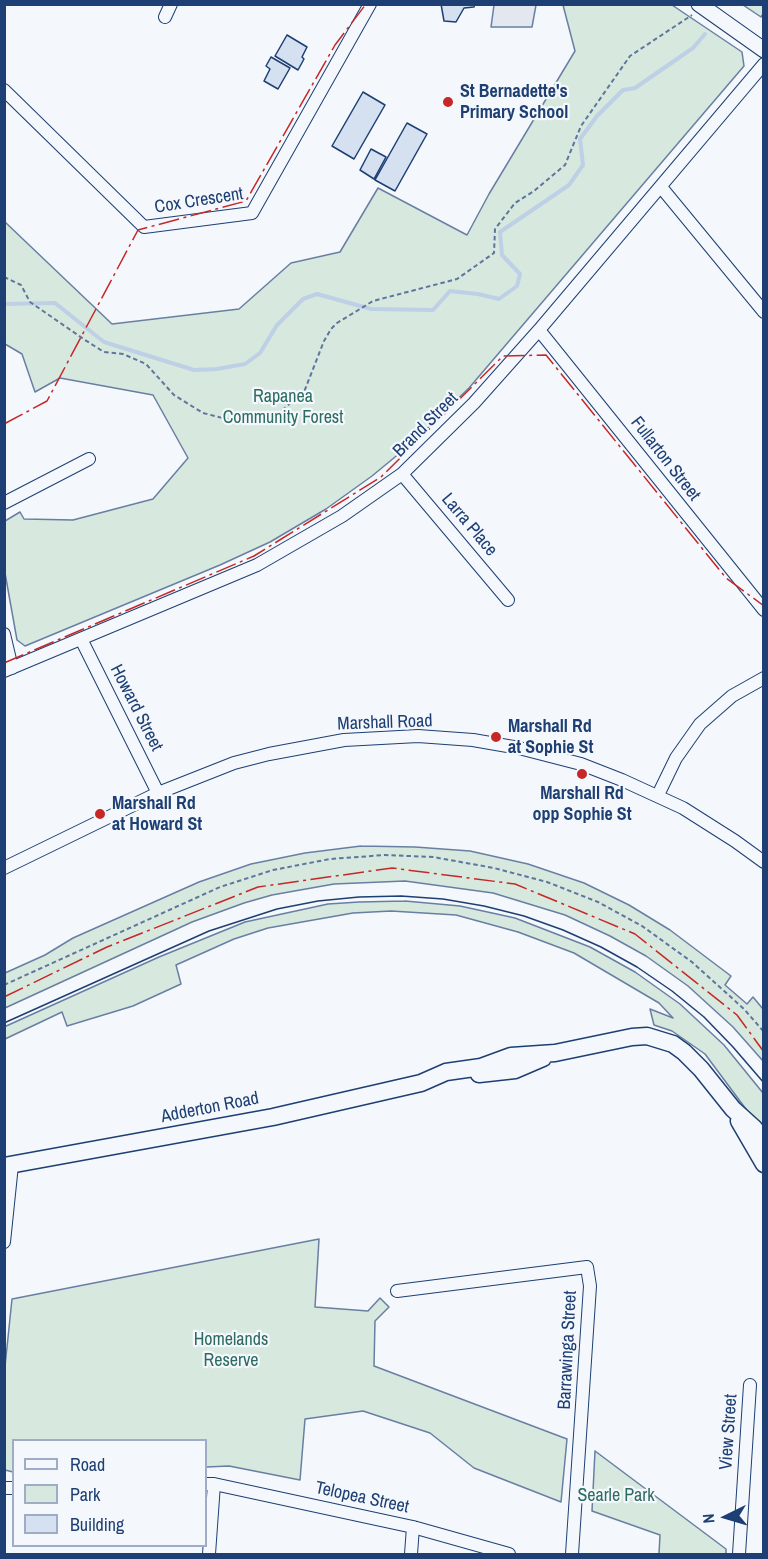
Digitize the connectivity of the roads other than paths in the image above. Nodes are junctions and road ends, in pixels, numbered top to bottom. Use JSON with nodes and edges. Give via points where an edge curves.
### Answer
{"nodes":[{"id":1,"x":171,"y":4,"type":"edge"},
{"id":2,"x":370,"y":4,"type":"edge"},
{"id":3,"x":696,"y":9,"type":"edge"},
{"id":4,"x":165,"y":17,"type":"dead end"},
{"id":5,"x":764,"y":50,"type":"edge"},
{"id":6,"x":764,"y":64,"type":"edge"},
{"id":7,"x":4,"y":90,"type":"edge"},
{"id":8,"x":661,"y":187,"type":"junction"},
{"id":9,"x":764,"y":312,"type":"edge"},
{"id":10,"x":539,"y":330,"type":"junction"},
{"id":11,"x":88,"y":459,"type":"dead end"},
{"id":12,"x":402,"y":474,"type":"junction"},
{"id":13,"x":4,"y":503,"type":"edge"},
{"id":14,"x":508,"y":600,"type":"dead end"},
{"id":15,"x":764,"y":610,"type":"edge"},
{"id":16,"x":4,"y":634,"type":"edge"},
{"id":17,"x":81,"y":639,"type":"junction"},
{"id":18,"x":8,"y":670,"type":"edge"},
{"id":19,"x":764,"y":678,"type":"edge"},
{"id":20,"x":158,"y":792,"type":"junction"},
{"id":21,"x":658,"y":795,"type":"junction"},
{"id":22,"x":764,"y":862,"type":"edge"},
{"id":23,"x":4,"y":868,"type":"edge"},
{"id":24,"x":733,"y":1109,"type":"junction"},
{"id":25,"x":764,"y":1142,"type":"edge"},
{"id":26,"x":764,"y":1164,"type":"edge"},
{"id":27,"x":8,"y":1165,"type":"edge"},
{"id":28,"x":4,"y":1242,"type":"edge"},
{"id":29,"x":397,"y":1291,"type":"dead end"},
{"id":30,"x":750,"y":1384,"type":"dead end"},
{"id":31,"x":210,"y":1484,"type":"edge"},
{"id":32,"x":413,"y":1527,"type":"junction"},
{"id":33,"x":209,"y":1554,"type":"edge"},
{"id":34,"x":411,"y":1554,"type":"edge"},
{"id":35,"x":509,"y":1554,"type":"edge"},
{"id":36,"x":573,"y":1554,"type":"edge"},
{"id":37,"x":739,"y":1554,"type":"edge"}],
"edges":[{"from":1,"to":4,"type":"street"},
{"from":2,"to":7,"type":"street","name":"Cox Crescent","via":[[252,213],[144,227]]},
{"from":3,"to":5,"type":"street"},
{"from":6,"to":8,"type":"street","name":"Brand Street"},
{"from":8,"to":9,"type":"street"},
{"from":8,"to":10,"type":"street","name":"Brand Street"},
{"from":10,"to":12,"type":"street","name":"Brand Street","via":[[474,403]]},
{"from":10,"to":15,"type":"street","name":"Fullarton Street"},
{"from":11,"to":13,"type":"street"},
{"from":12,"to":14,"type":"street","name":"Larra Place"},
{"from":12,"to":17,"type":"street","name":"Brand Street","via":[[342,516],[257,565]]},
{"from":16,"to":18,"type":"street"},
{"from":17,"to":18,"type":"street","name":"Brand Street"},
{"from":17,"to":20,"type":"street","name":"Howard Street"},
{"from":19,"to":21,"type":"street","via":[[732,696],[700,724],[676,758]]},
{"from":20,"to":21,"type":"street","name":"Marshall Road","via":[[269,754],[344,740],[418,736],[519,748],[580,764]]},
{"from":20,"to":23,"type":"street","name":"Marshall Road"},
{"from":21,"to":22,"type":"street","name":"Marshall Road"},
{"from":24,"to":25,"type":"main road","name":"Adderton Road"},
{"from":24,"to":26,"type":"main road","name":"Adderton Road"},
{"from":24,"to":27,"type":"main road","name":"Adderton Road","via":[[701,1069],[673,1044],[660,1038],[632,1037],[555,1053],[515,1070],[444,1084],[421,1083],[273,1116]]},
{"from":27,"to":28,"type":"street"},
{"from":29,"to":36,"type":"street","name":"Barrawinga Street","via":[[587,1268],[591,1286]]},
{"from":30,"to":37,"type":"street","name":"View Street"},
{"from":31,"to":32,"type":"street","name":"Telopea Street"},
{"from":31,"to":33,"type":"street"},
{"from":32,"to":34,"type":"street"},
{"from":32,"to":35,"type":"street","name":"Telopea Street"}]}
